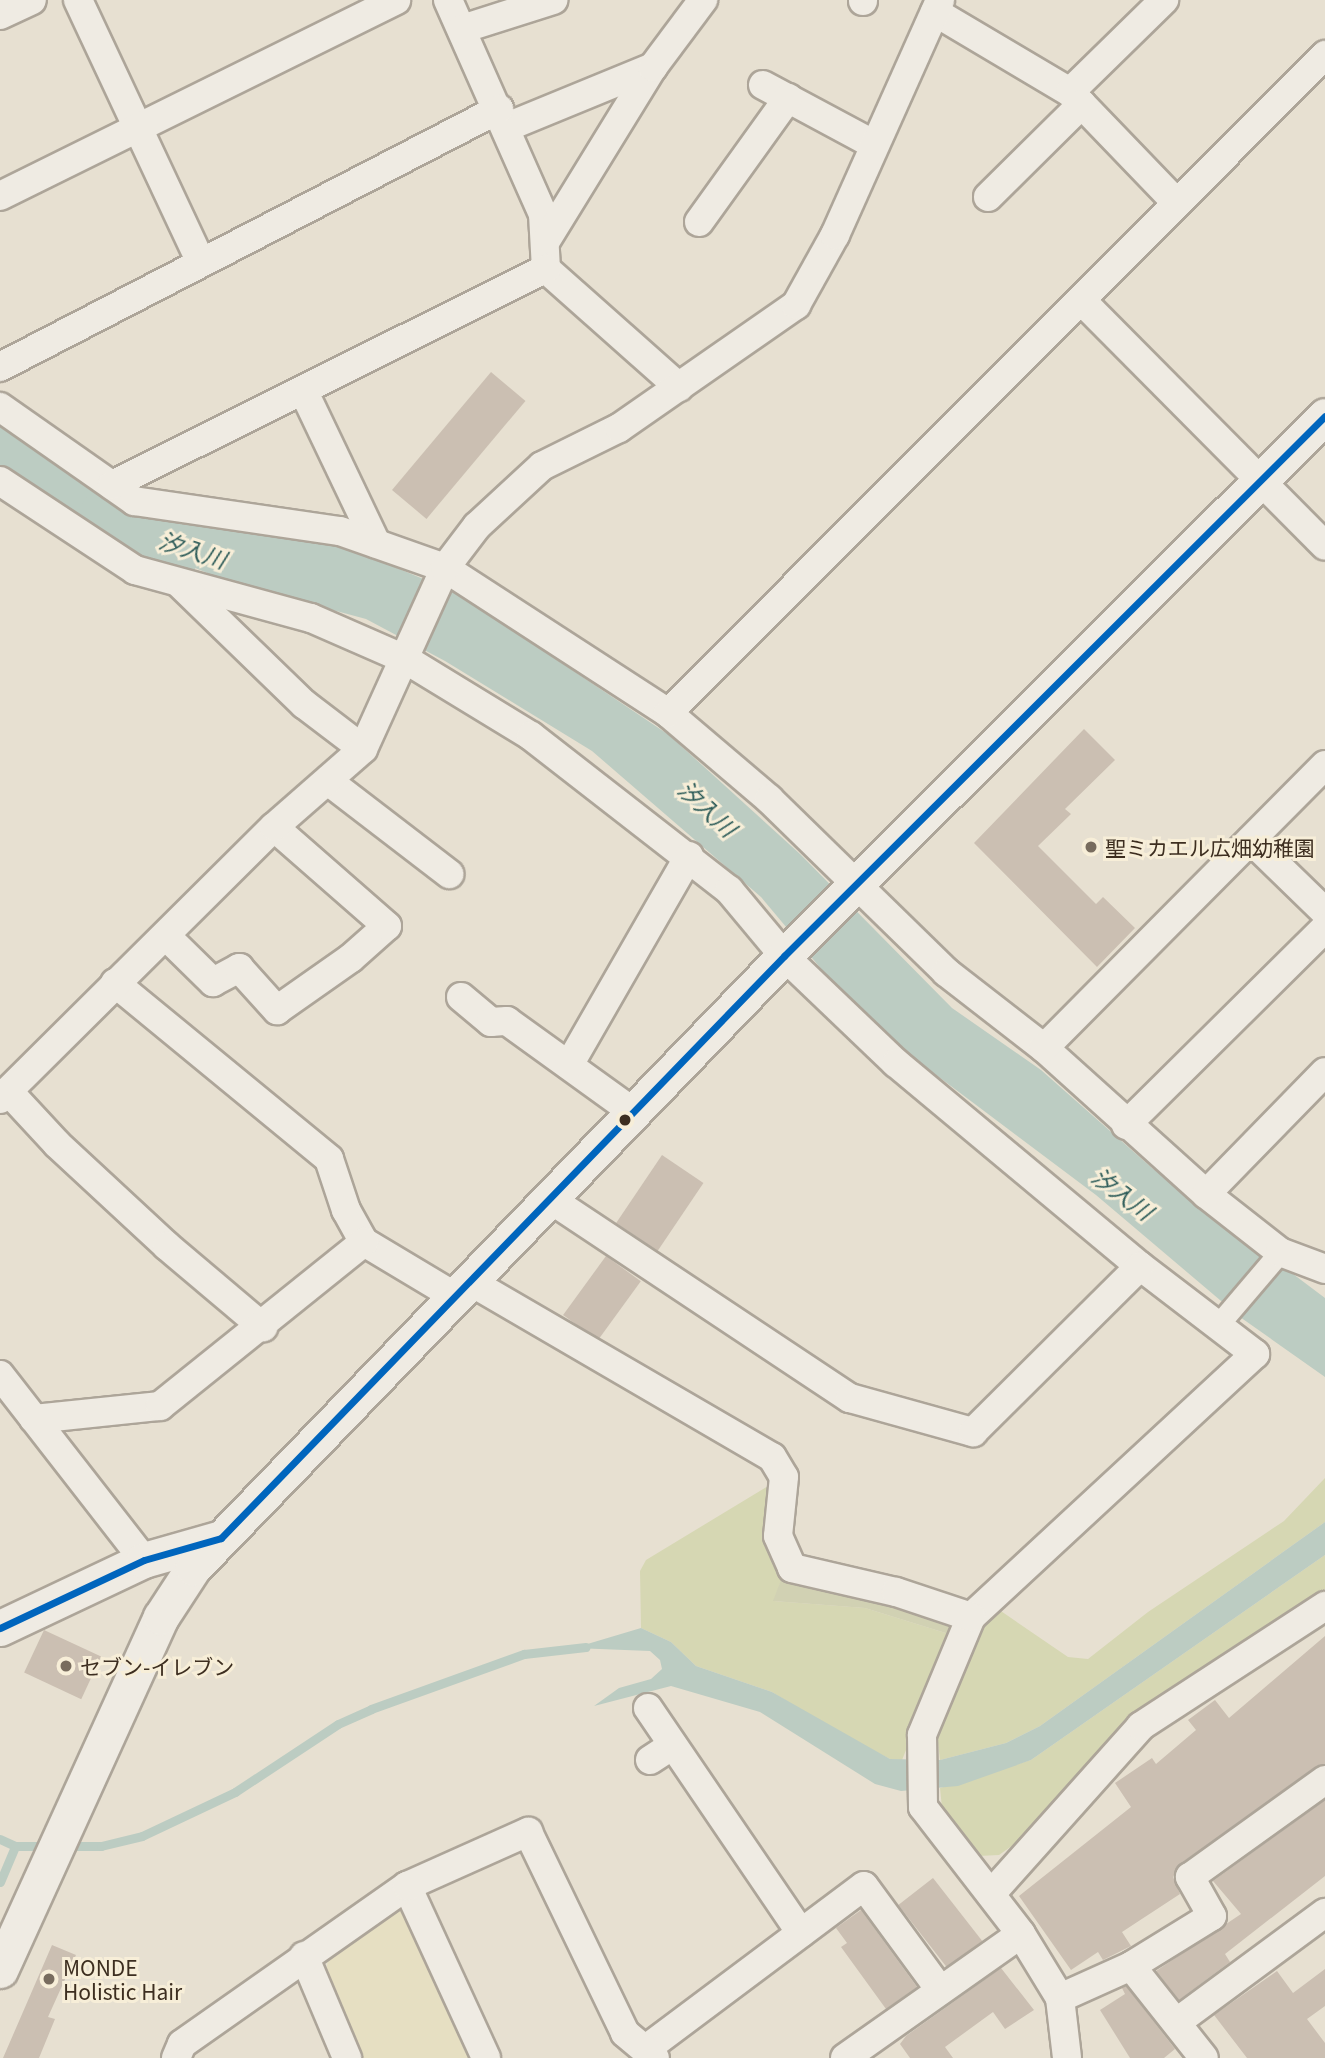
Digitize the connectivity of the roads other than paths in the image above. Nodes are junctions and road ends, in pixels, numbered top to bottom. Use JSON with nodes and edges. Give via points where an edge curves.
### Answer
{"nodes":[{"id":1,"x":32,"y":0,"type":"edge"},
{"id":2,"x":78,"y":0,"type":"edge"},
{"id":3,"x":396,"y":0,"type":"edge"},
{"id":4,"x":448,"y":0,"type":"edge"},
{"id":5,"x":553,"y":0,"type":"edge"},
{"id":6,"x":703,"y":0,"type":"edge"},
{"id":7,"x":1164,"y":0,"type":"edge"},
{"id":8,"x":937,"y":6,"type":"edge"},
{"id":9,"x":0,"y":15,"type":"edge"},
{"id":10,"x":462,"y":29,"type":"junction"},
{"id":11,"x":1325,"y":55,"type":"edge"},
{"id":12,"x":653,"y":67,"type":"junction"},
{"id":13,"x":763,"y":85,"type":"dead end"},
{"id":14,"x":1076,"y":98,"type":"junction"},
{"id":15,"x":788,"y":99,"type":"junction"},
{"id":16,"x":503,"y":118,"type":"junction"},
{"id":17,"x":136,"y":129,"type":"junction"},
{"id":18,"x":873,"y":144,"type":"junction"},
{"id":19,"x":0,"y":197,"type":"edge"},
{"id":20,"x":988,"y":197,"type":"dead end"},
{"id":21,"x":1177,"y":203,"type":"junction"},
{"id":22,"x":699,"y":222,"type":"dead end"},
{"id":23,"x":547,"y":239,"type":"junction"},
{"id":24,"x":201,"y":263,"type":"junction"},
{"id":25,"x":546,"y":269,"type":"junction"},
{"id":26,"x":1081,"y":300,"type":"junction"},
{"id":27,"x":0,"y":367,"type":"edge"},
{"id":28,"x":679,"y":387,"type":"junction"},
{"id":29,"x":303,"y":390,"type":"junction"},
{"id":30,"x":0,"y":407,"type":"edge"},
{"id":31,"x":1325,"y":416,"type":"edge"},
{"id":32,"x":0,"y":481,"type":"edge"},
{"id":33,"x":1260,"y":481,"type":"junction"},
{"id":34,"x":112,"y":485,"type":"junction"},
{"id":35,"x":376,"y":543,"type":"junction"},
{"id":36,"x":1325,"y":547,"type":"edge"},
{"id":37,"x":445,"y":568,"type":"junction"},
{"id":38,"x":180,"y":584,"type":"junction"},
{"id":39,"x":405,"y":659,"type":"junction"},
{"id":40,"x":667,"y":713,"type":"junction"},
{"id":41,"x":363,"y":749,"type":"junction"},
{"id":42,"x":1325,"y":765,"type":"edge"},
{"id":43,"x":328,"y":781,"type":"junction"},
{"id":44,"x":274,"y":827,"type":"junction"},
{"id":45,"x":1251,"y":840,"type":"junction"},
{"id":46,"x":688,"y":856,"type":"junction"},
{"id":47,"x":449,"y":874,"type":"dead end"},
{"id":48,"x":855,"y":885,"type":"junction"},
{"id":49,"x":1325,"y":912,"type":"edge"},
{"id":50,"x":1325,"y":928,"type":"edge"},
{"id":51,"x":166,"y":936,"type":"junction"},
{"id":52,"x":785,"y":956,"type":"junction"},
{"id":53,"x":115,"y":983,"type":"junction"},
{"id":54,"x":461,"y":998,"type":"dead end"},
{"id":55,"x":1044,"y":1048,"type":"junction"},
{"id":56,"x":569,"y":1065,"type":"junction"},
{"id":57,"x":1325,"y":1072,"type":"edge"},
{"id":58,"x":4,"y":1095,"type":"edge"},
{"id":59,"x":634,"y":1112,"type":"junction"},
{"id":60,"x":1126,"y":1125,"type":"junction"},
{"id":61,"x":1206,"y":1194,"type":"junction"},
{"id":62,"x":550,"y":1199,"type":"junction"},
{"id":63,"x":364,"y":1242,"type":"junction"},
{"id":64,"x":1280,"y":1252,"type":"junction"},
{"id":65,"x":1140,"y":1266,"type":"junction"},
{"id":66,"x":1325,"y":1269,"type":"edge"},
{"id":67,"x":1325,"y":1286,"type":"edge"},
{"id":68,"x":463,"y":1289,"type":"junction"},
{"id":69,"x":1217,"y":1325,"type":"junction"},
{"id":70,"x":263,"y":1327,"type":"junction"},
{"id":71,"x":0,"y":1375,"type":"edge"},
{"id":72,"x":34,"y":1419,"type":"junction"},
{"id":73,"x":221,"y":1538,"type":"junction"},
{"id":74,"x":144,"y":1560,"type":"junction"},
{"id":75,"x":1325,"y":1606,"type":"edge"},
{"id":76,"x":971,"y":1618,"type":"junction"},
{"id":77,"x":0,"y":1628,"type":"edge"},
{"id":78,"x":648,"y":1708,"type":"dead end"},
{"id":79,"x":673,"y":1745,"type":"junction"},
{"id":80,"x":650,"y":1760,"type":"dead end"},
{"id":81,"x":1325,"y":1780,"type":"edge"},
{"id":82,"x":407,"y":1886,"type":"junction"},
{"id":83,"x":991,"y":1894,"type":"junction"},
{"id":84,"x":1325,"y":1913,"type":"edge"},
{"id":85,"x":801,"y":1933,"type":"junction"},
{"id":86,"x":1021,"y":1934,"type":"junction"},
{"id":87,"x":304,"y":1956,"type":"junction"},
{"id":88,"x":1131,"y":1966,"type":"junction"},
{"id":89,"x":0,"y":1970,"type":"edge"},
{"id":90,"x":940,"y":1990,"type":"junction"},
{"id":91,"x":1060,"y":1998,"type":"junction"},
{"id":92,"x":1177,"y":2022,"type":"junction"},
{"id":93,"x":650,"y":2054,"type":"edge"},
{"id":94,"x":176,"y":2058,"type":"edge"},
{"id":95,"x":347,"y":2058,"type":"edge"},
{"id":96,"x":486,"y":2058,"type":"edge"},
{"id":97,"x":845,"y":2058,"type":"edge"},
{"id":98,"x":1067,"y":2058,"type":"edge"},
{"id":99,"x":1204,"y":2058,"type":"edge"}],
"edges":[{"from":1,"to":9,"type":"street"},
{"from":2,"to":17,"type":"street"},
{"from":3,"to":17,"type":"street"},
{"from":4,"to":10,"type":"street"},
{"from":5,"to":10,"type":"street"},
{"from":6,"to":12,"type":"street"},
{"from":7,"to":14,"type":"street"},
{"from":8,"to":14,"type":"street"},
{"from":8,"to":18,"type":"street"},
{"from":10,"to":16,"type":"street"},
{"from":11,"to":21,"type":"street"},
{"from":12,"to":16,"type":"street"},
{"from":12,"to":23,"type":"street"},
{"from":13,"to":15,"type":"street"},
{"from":14,"to":20,"type":"street"},
{"from":14,"to":21,"type":"street"},
{"from":15,"to":18,"type":"street"},
{"from":15,"to":22,"type":"street"},
{"from":16,"to":23,"type":"street","via":[[543,214]]},
{"from":16,"to":24,"type":"street"},
{"from":17,"to":19,"type":"street"},
{"from":17,"to":24,"type":"street"},
{"from":18,"to":28,"type":"street","via":[[835,235],[796,305]]},
{"from":21,"to":26,"type":"street"},
{"from":23,"to":25,"type":"street"},
{"from":24,"to":27,"type":"street"},
{"from":25,"to":28,"type":"street"},
{"from":25,"to":29,"type":"street"},
{"from":26,"to":33,"type":"street"},
{"from":26,"to":40,"type":"street"},
{"from":28,"to":37,"type":"street","via":[[619,428],[542,466],[477,526]]},
{"from":29,"to":34,"type":"street"},
{"from":29,"to":35,"type":"street"},
{"from":30,"to":34,"type":"street"},
{"from":31,"to":33,"type":"street"},
{"from":32,"to":38,"type":"street","via":[[135,570]]},
{"from":33,"to":36,"type":"street"},
{"from":33,"to":48,"type":"street"},
{"from":34,"to":35,"type":"street","via":[[134,500],[340,531]]},
{"from":35,"to":37,"type":"street"},
{"from":37,"to":39,"type":"street"},
{"from":37,"to":40,"type":"street"},
{"from":38,"to":39,"type":"street","via":[[311,618]]},
{"from":38,"to":41,"type":"street","via":[[304,704]]},
{"from":39,"to":41,"type":"street"},
{"from":39,"to":46,"type":"street","via":[[531,736]]},
{"from":40,"to":48,"type":"street","via":[[769,799]]},
{"from":41,"to":43,"type":"street"},
{"from":42,"to":45,"type":"street"},
{"from":43,"to":44,"type":"street"},
{"from":43,"to":47,"type":"street"},
{"from":44,"to":51,"type":"street"},
{"from":44,"to":51,"type":"street","via":[[387,926],[351,958],[277,1010],[239,968],[213,982]]},
{"from":45,"to":49,"type":"street"},
{"from":45,"to":55,"type":"street"},
{"from":46,"to":52,"type":"street","via":[[729,890]]},
{"from":46,"to":56,"type":"street"},
{"from":48,"to":52,"type":"street"},
{"from":48,"to":55,"type":"street","via":[[946,972]]},
{"from":50,"to":60,"type":"street"},
{"from":51,"to":53,"type":"street"},
{"from":52,"to":59,"type":"street"},
{"from":52,"to":65,"type":"street","via":[[895,1063]]},
{"from":53,"to":58,"type":"street"},
{"from":53,"to":63,"type":"street","via":[[329,1159],[346,1210]]},
{"from":54,"to":56,"type":"street","via":[[491,1022],[507,1021]]},
{"from":55,"to":60,"type":"street"},
{"from":56,"to":59,"type":"street"},
{"from":57,"to":61,"type":"street"},
{"from":58,"to":70,"type":"street","via":[[167,1246]]},
{"from":59,"to":62,"type":"street"},
{"from":60,"to":61,"type":"street"},
{"from":61,"to":64,"type":"street"},
{"from":62,"to":65,"type":"street","via":[[850,1398],[973,1432]]},
{"from":62,"to":68,"type":"street"},
{"from":63,"to":68,"type":"street"},
{"from":63,"to":70,"type":"street"},
{"from":64,"to":66,"type":"street"},
{"from":64,"to":67,"type":"street"},
{"from":64,"to":69,"type":"street"},
{"from":65,"to":69,"type":"street"},
{"from":68,"to":73,"type":"street"},
{"from":68,"to":76,"type":"street","via":[[778,1467],[778,1536],[792,1568],[896,1592]]},
{"from":69,"to":76,"type":"street","via":[[1255,1354]]},
{"from":70,"to":72,"type":"street","via":[[160,1406]]},
{"from":71,"to":72,"type":"street"},
{"from":72,"to":74,"type":"street"},
{"from":73,"to":74,"type":"street"},
{"from":73,"to":89,"type":"street","via":[[175,1591],[161,1617]]},
{"from":74,"to":77,"type":"street"},
{"from":75,"to":83,"type":"street","via":[[1141,1726]]},
{"from":76,"to":83,"type":"street","via":[[922,1735],[923,1807]]},
{"from":78,"to":79,"type":"street"},
{"from":79,"to":80,"type":"street"},
{"from":79,"to":85,"type":"street"},
{"from":81,"to":88,"type":"street","via":[[1190,1877],[1212,1916]]},
{"from":82,"to":87,"type":"street"},
{"from":82,"to":93,"type":"street","via":[[528,1832],[625,2033]]},
{"from":82,"to":96,"type":"street"},
{"from":83,"to":86,"type":"street"},
{"from":84,"to":92,"type":"street"},
{"from":85,"to":90,"type":"street","via":[[864,1886]]},
{"from":85,"to":93,"type":"street"},
{"from":86,"to":90,"type":"street"},
{"from":86,"to":91,"type":"street"},
{"from":87,"to":94,"type":"street","via":[[182,2044]]},
{"from":87,"to":95,"type":"street"},
{"from":88,"to":91,"type":"street"},
{"from":88,"to":92,"type":"street"},
{"from":90,"to":97,"type":"street"},
{"from":91,"to":98,"type":"street"},
{"from":92,"to":99,"type":"street"}]}
